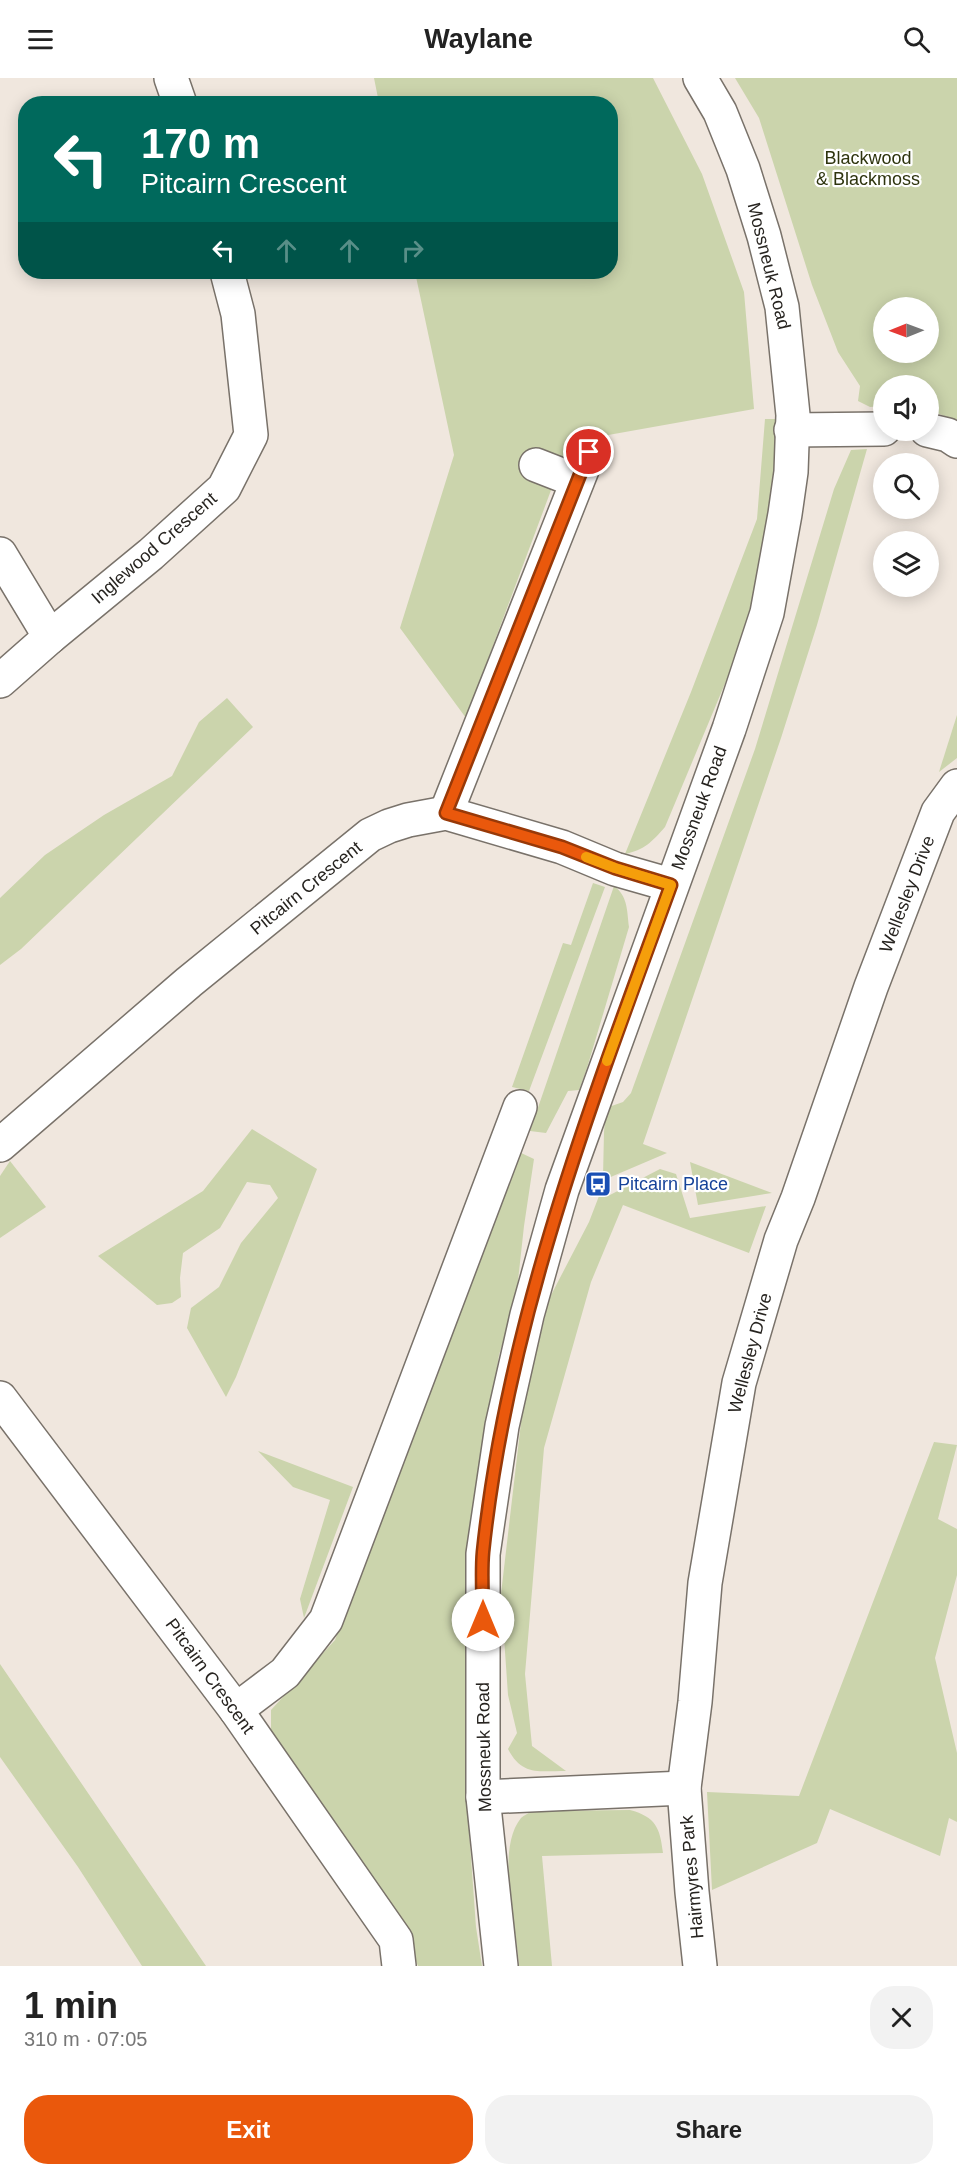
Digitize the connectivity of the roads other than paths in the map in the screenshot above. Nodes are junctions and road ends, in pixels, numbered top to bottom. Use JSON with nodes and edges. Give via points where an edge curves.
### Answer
{"nodes":[{"id":1,"x":171,"y":78,"type":"edge"},
{"id":2,"x":700,"y":78,"type":"edge"},
{"id":3,"x":177,"y":96,"type":"edge"},
{"id":4,"x":229,"y":279,"type":"edge"},
{"id":5,"x":873,"y":429,"type":"edge"},
{"id":6,"x":791,"y":430,"type":"junction"},
{"id":7,"x":939,"y":433,"type":"edge"},
{"id":8,"x":957,"y":441,"type":"edge"},
{"id":9,"x":536,"y":465,"type":"dead end"},
{"id":10,"x":0,"y":554,"type":"edge"},
{"id":11,"x":50,"y":636,"type":"junction"},
{"id":12,"x":0,"y":681,"type":"edge"},
{"id":13,"x":957,"y":786,"type":"edge"},
{"id":14,"x":446,"y":813,"type":"junction"},
{"id":15,"x":671,"y":885,"type":"junction"},
{"id":16,"x":520,"y":1107,"type":"dead end"},
{"id":17,"x":0,"y":1144,"type":"edge"},
{"id":18,"x":0,"y":1398,"type":"edge"},
{"id":19,"x":236,"y":1710,"type":"junction"},
{"id":20,"x":684,"y":1788,"type":"junction"},
{"id":21,"x":483,"y":1797,"type":"junction"},
{"id":22,"x":399,"y":1966,"type":"edge"},
{"id":23,"x":501,"y":1966,"type":"edge"},
{"id":24,"x":700,"y":1966,"type":"edge"}],
"edges":[{"from":1,"to":3,"type":"street"},
{"from":2,"to":6,"type":"street","name":"Mossneuk Road","via":[[720,112],[743,169],[770,256],[782,307],[790,372]]},
{"from":4,"to":11,"type":"street","name":"Inglewood Crescent","via":[[238,314],[251,435],[224,488]]},
{"from":5,"to":6,"type":"street"},
{"from":6,"to":15,"type":"street","name":"Mossneuk Road","via":[[791,472],[767,613]]},
{"from":7,"to":8,"type":"street"},
{"from":9,"to":14,"type":"street","via":[[583,467]]},
{"from":10,"to":11,"type":"street"},
{"from":11,"to":12,"type":"street","name":"Inglewood Crescent"},
{"from":13,"to":20,"type":"street","name":"Wellesley Drive","via":[[938,812],[871,987],[781,1240],[739,1383],[705,1583]]},
{"from":14,"to":15,"type":"street","name":"Pitcairn Crescent"},
{"from":14,"to":17,"type":"street","name":"Pitcairn Crescent","via":[[408,820],[370,835],[189,982]]},
{"from":15,"to":21,"type":"street","name":"Mossneuk Road","via":[[562,1190],[502,1426],[483,1554]]},
{"from":16,"to":19,"type":"street","via":[[326,1620],[285,1673]]},
{"from":18,"to":19,"type":"street","name":"Pitcairn Crescent"},
{"from":19,"to":22,"type":"street","name":"Pitcairn Crescent","via":[[396,1940]]},
{"from":20,"to":21,"type":"street"},
{"from":20,"to":24,"type":"street","name":"Hairmyres Park"},
{"from":21,"to":23,"type":"street","name":"Mossneuk Road"}]}
